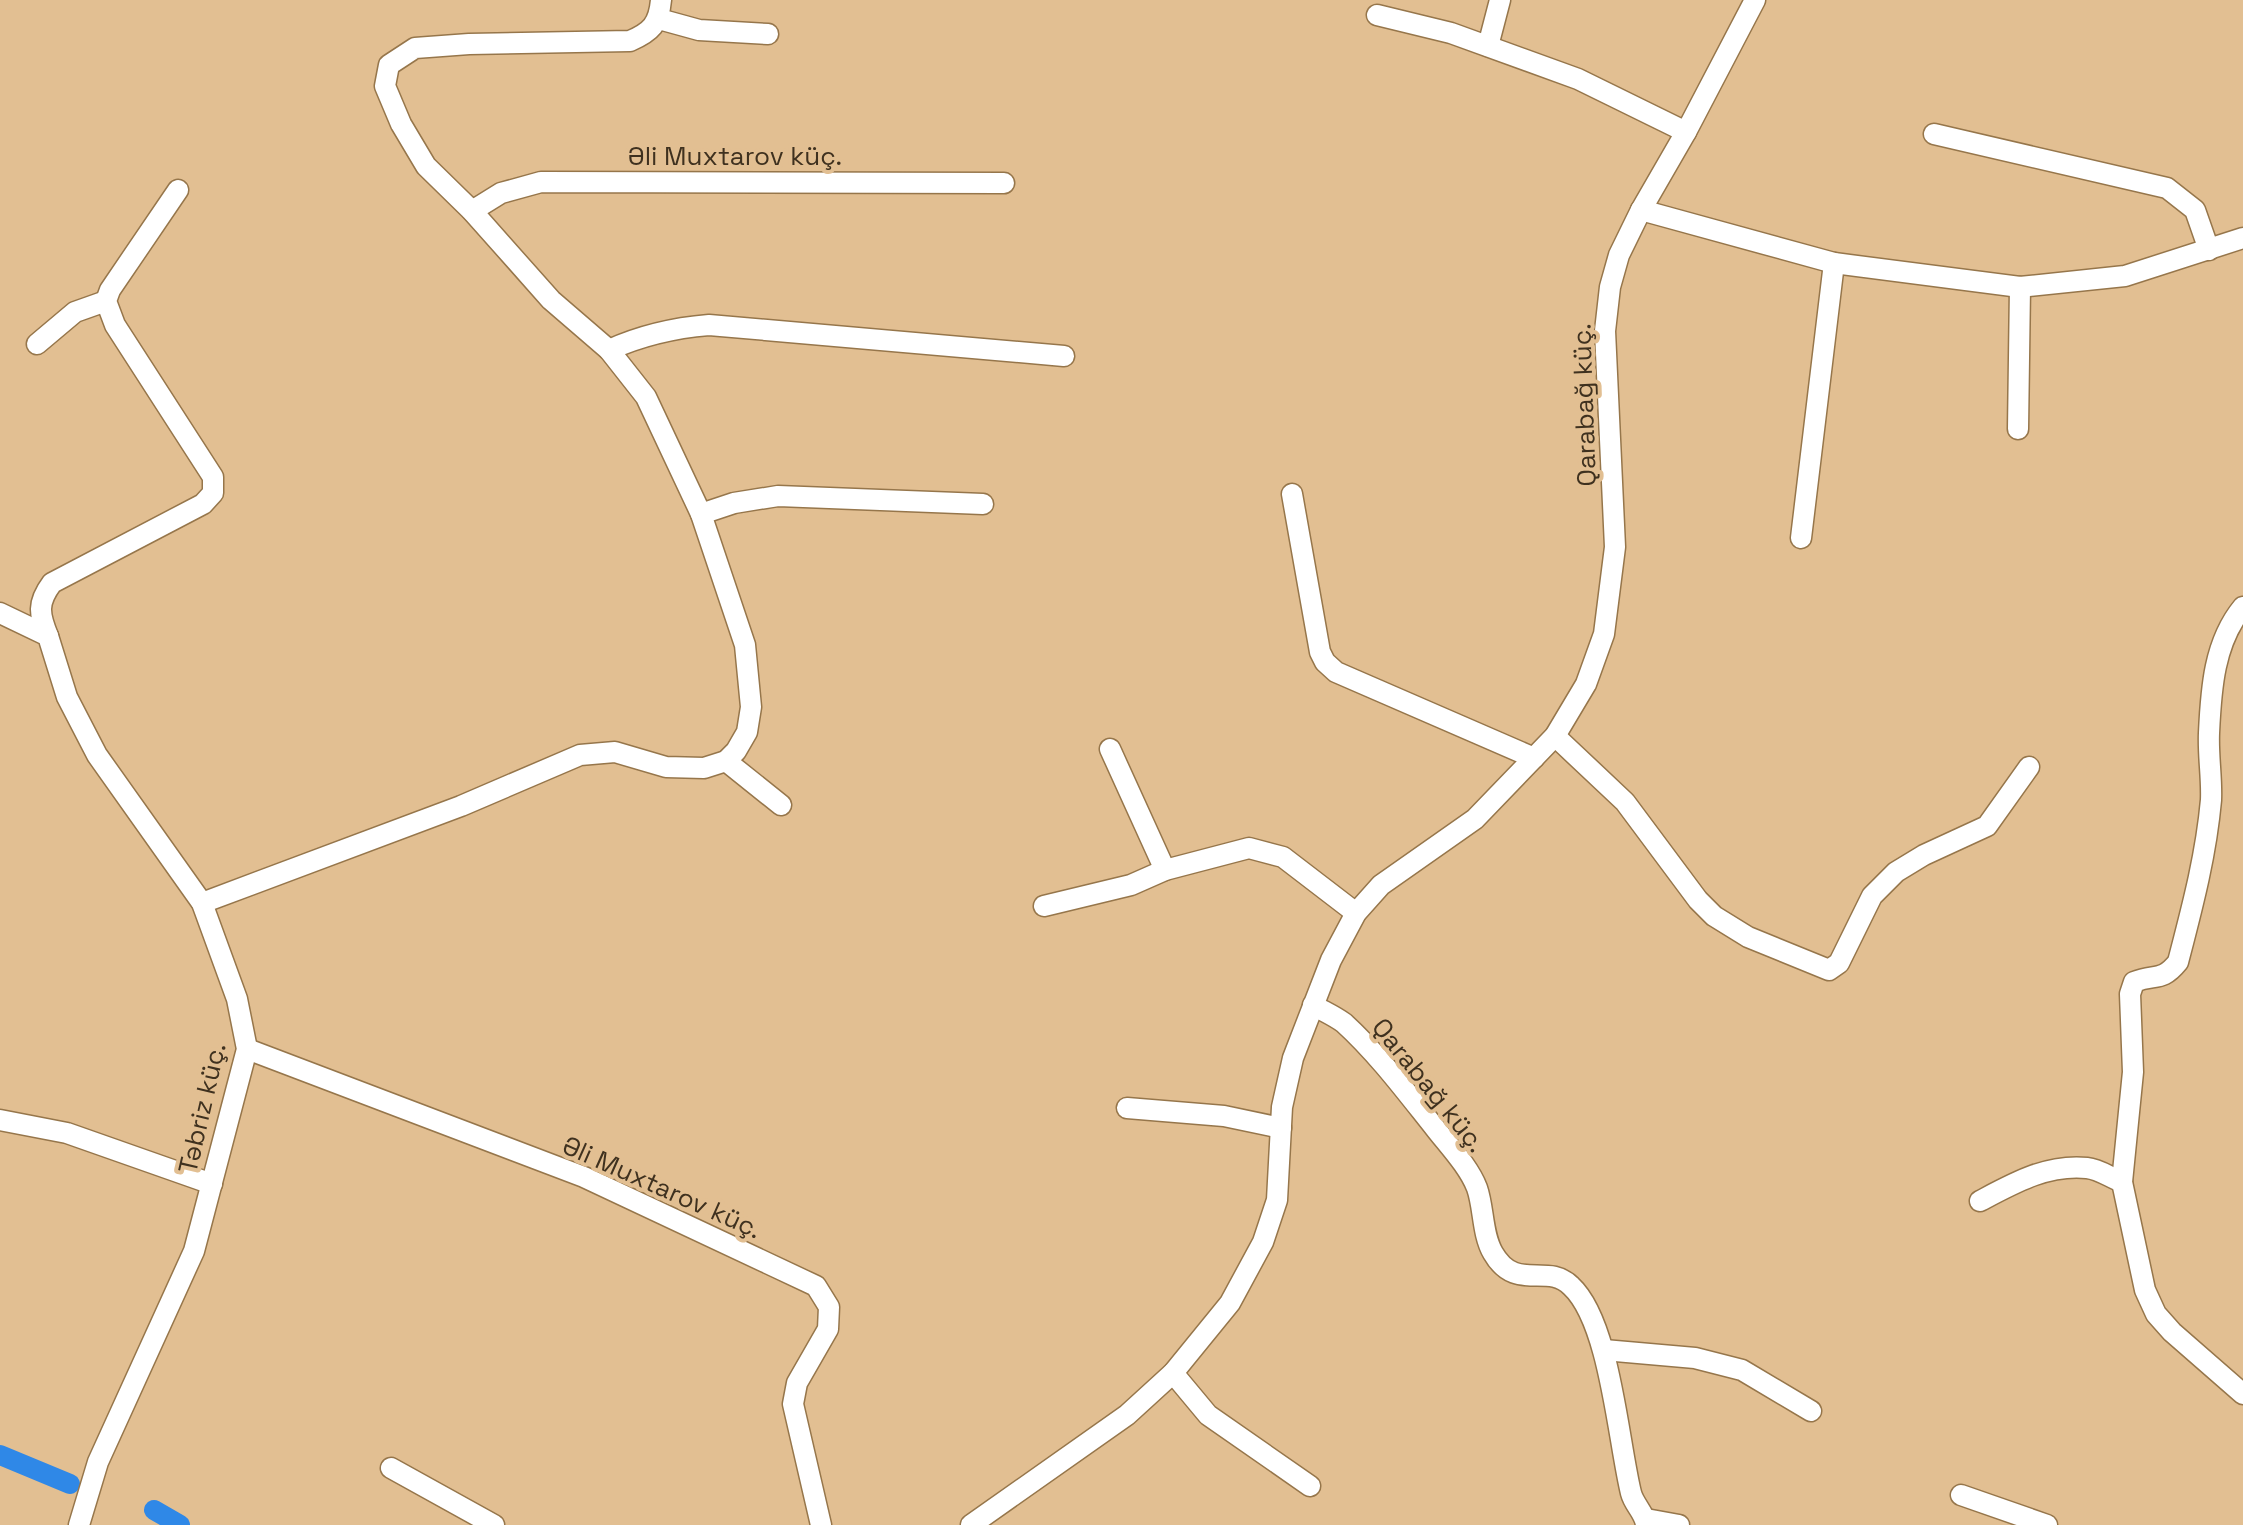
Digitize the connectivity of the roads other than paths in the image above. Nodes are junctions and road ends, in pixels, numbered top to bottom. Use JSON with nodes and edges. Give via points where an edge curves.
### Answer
{"nodes":[{"id":1,"x":1500,"y":0,"type":"edge"},
{"id":2,"x":1755,"y":0,"type":"edge"},
{"id":3,"x":660,"y":10,"type":"edge"},
{"id":4,"x":1377,"y":15,"type":"dead end"},
{"id":5,"x":768,"y":34,"type":"dead end"},
{"id":6,"x":1488,"y":46,"type":"junction"},
{"id":7,"x":1686,"y":132,"type":"junction"},
{"id":8,"x":1934,"y":134,"type":"dead end"},
{"id":9,"x":1004,"y":183,"type":"dead end"},
{"id":10,"x":178,"y":190,"type":"dead end"},
{"id":11,"x":1641,"y":210,"type":"junction"},
{"id":12,"x":472,"y":211,"type":"junction"},
{"id":13,"x":2243,"y":238,"type":"edge"},
{"id":14,"x":2209,"y":250,"type":"junction"},
{"id":15,"x":1834,"y":263,"type":"junction"},
{"id":16,"x":2020,"y":287,"type":"junction"},
{"id":17,"x":106,"y":301,"type":"junction"},
{"id":18,"x":37,"y":344,"type":"dead end"},
{"id":19,"x":609,"y":350,"type":"junction"},
{"id":20,"x":1064,"y":356,"type":"dead end"},
{"id":21,"x":2018,"y":429,"type":"dead end"},
{"id":22,"x":1292,"y":494,"type":"dead end"},
{"id":23,"x":983,"y":504,"type":"dead end"},
{"id":24,"x":701,"y":514,"type":"junction"},
{"id":25,"x":1801,"y":538,"type":"dead end"},
{"id":26,"x":2243,"y":607,"type":"edge"},
{"id":27,"x":0,"y":613,"type":"edge"},
{"id":28,"x":48,"y":636,"type":"junction"},
{"id":29,"x":1555,"y":736,"type":"junction"},
{"id":30,"x":1110,"y":749,"type":"dead end"},
{"id":31,"x":1534,"y":758,"type":"junction"},
{"id":32,"x":726,"y":761,"type":"junction"},
{"id":33,"x":2029,"y":767,"type":"dead end"},
{"id":34,"x":781,"y":805,"type":"dead end"},
{"id":35,"x":1165,"y":870,"type":"junction"},
{"id":36,"x":202,"y":903,"type":"junction"},
{"id":37,"x":1044,"y":906,"type":"dead end"},
{"id":38,"x":1356,"y":913,"type":"junction"},
{"id":39,"x":1313,"y":1005,"type":"junction"},
{"id":40,"x":247,"y":1049,"type":"junction"},
{"id":41,"x":1127,"y":1108,"type":"dead end"},
{"id":42,"x":0,"y":1120,"type":"edge"},
{"id":43,"x":1281,"y":1128,"type":"junction"},
{"id":44,"x":2122,"y":1182,"type":"junction"},
{"id":45,"x":212,"y":1184,"type":"junction"},
{"id":46,"x":1980,"y":1201,"type":"dead end"},
{"id":47,"x":1604,"y":1350,"type":"junction"},
{"id":48,"x":1173,"y":1373,"type":"junction"},
{"id":49,"x":2243,"y":1394,"type":"edge"},
{"id":50,"x":1811,"y":1411,"type":"dead end"},
{"id":51,"x":391,"y":1468,"type":"dead end"},
{"id":52,"x":1310,"y":1486,"type":"dead end"},
{"id":53,"x":1961,"y":1495,"type":"dead end"},
{"id":54,"x":1646,"y":1522,"type":"edge"},
{"id":55,"x":79,"y":1525,"type":"edge"},
{"id":56,"x":494,"y":1525,"type":"edge"},
{"id":57,"x":821,"y":1525,"type":"edge"},
{"id":58,"x":971,"y":1525,"type":"edge"},
{"id":59,"x":1679,"y":1525,"type":"edge"},
{"id":60,"x":2047,"y":1525,"type":"edge"}],
"edges":[{"from":1,"to":6,"type":"street"},
{"from":2,"to":7,"type":"street","name":"Qarabağ küç."},
{"from":3,"to":5,"type":"street","via":[[699,30]]},
{"from":3,"to":12,"type":"street","via":[[648,34],[630,41],[415,48],[389,65],[385,86],[401,124],[426,166]]},
{"from":4,"to":6,"type":"street"},
{"from":6,"to":7,"type":"street","via":[[1578,79]]},
{"from":7,"to":11,"type":"street","name":"Qarabağ küç."},
{"from":8,"to":14,"type":"street","via":[[2167,188],[2195,210]]},
{"from":9,"to":12,"type":"street","name":"Əli Muxtarov küç.","via":[[541,182],[501,193]]},
{"from":10,"to":17,"type":"street"},
{"from":11,"to":15,"type":"street"},
{"from":11,"to":29,"type":"street","name":"Qarabağ küç.","via":[[1619,255],[1605,331],[1615,547],[1604,634],[1586,684]]},
{"from":12,"to":19,"type":"street","via":[[551,300]]},
{"from":13,"to":14,"type":"street"},
{"from":14,"to":16,"type":"street","via":[[2125,276]]},
{"from":15,"to":16,"type":"street"},
{"from":15,"to":25,"type":"street"},
{"from":16,"to":21,"type":"street"},
{"from":17,"to":18,"type":"street","via":[[75,312]]},
{"from":17,"to":28,"type":"street","name":"Təbriz küç.","via":[[115,325],[213,477],[213,493],[203,504],[52,583],[39,612]]},
{"from":19,"to":20,"type":"street","via":[[675,327],[709,325]]},
{"from":19,"to":24,"type":"street","via":[[646,397]]},
{"from":22,"to":31,"type":"street","via":[[1325,662],[1336,672]]},
{"from":23,"to":24,"type":"street","via":[[778,496]]},
{"from":24,"to":32,"type":"street","via":[[745,645],[751,707],[747,732]]},
{"from":26,"to":44,"type":"street","via":[[2229,623],[2217,657],[2209,734],[2211,798],[2201,875],[2178,962],[2159,979],[2134,982],[2130,994],[2133,1072]]},
{"from":27,"to":28,"type":"street"},
{"from":28,"to":36,"type":"street","name":"Təbriz küç.","via":[[67,697],[97,755]]},
{"from":29,"to":31,"type":"street","name":"Qarabağ küç."},
{"from":29,"to":33,"type":"street","via":[[1625,802],[1714,916],[1748,937],[1829,970],[1839,963],[1880,888],[1924,855],[1987,826]]},
{"from":30,"to":35,"type":"street"},
{"from":31,"to":38,"type":"street","name":"Qarabağ küç.","via":[[1475,819],[1381,885]]},
{"from":32,"to":34,"type":"street"},
{"from":32,"to":36,"type":"street","via":[[704,768],[666,767],[615,752],[580,755]]},
{"from":35,"to":37,"type":"street","via":[[1131,885]]},
{"from":35,"to":38,"type":"street","via":[[1249,848],[1283,857]]},
{"from":36,"to":40,"type":"street","name":"Təbriz küç.","via":[[237,999]]},
{"from":38,"to":39,"type":"street","name":"Qarabağ küç."},
{"from":39,"to":43,"type":"street","name":"Qarabağ küç.","via":[[1293,1058]]},
{"from":39,"to":47,"type":"street","name":"Qarabağ küç.","via":[[1342,1022],[1455,1153],[1476,1186],[1492,1251],[1505,1268],[1519,1276],[1556,1276],[1570,1284]]},
{"from":40,"to":45,"type":"street","name":"Təbriz küç."},
{"from":40,"to":57,"type":"street","name":"Əli Muxtarov küç.","via":[[584,1177],[816,1286],[829,1307],[828,1329],[797,1383],[793,1404]]},
{"from":41,"to":43,"type":"street","via":[[1224,1116]]},
{"from":42,"to":45,"type":"street","via":[[67,1133]]},
{"from":43,"to":48,"type":"street","name":"Qarabağ küç.","via":[[1277,1200],[1263,1242],[1230,1303]]},
{"from":44,"to":46,"type":"street","via":[[2090,1168],[2062,1169],[2026,1176]]},
{"from":44,"to":49,"type":"street","via":[[2145,1290],[2156,1314]]},
{"from":45,"to":55,"type":"street","name":"Təbriz küç.","via":[[194,1251],[98,1462]]},
{"from":47,"to":50,"type":"street","via":[[1695,1358],[1742,1370]]},
{"from":47,"to":54,"type":"street","name":"Qarabağ küç.","via":[[1632,1498]]},
{"from":48,"to":52,"type":"street","via":[[1208,1415]]},
{"from":48,"to":58,"type":"street","name":"Qarabağ küç.","via":[[1127,1415]]},
{"from":51,"to":56,"type":"street"},
{"from":53,"to":60,"type":"street"},
{"from":54,"to":59,"type":"street"}]}
